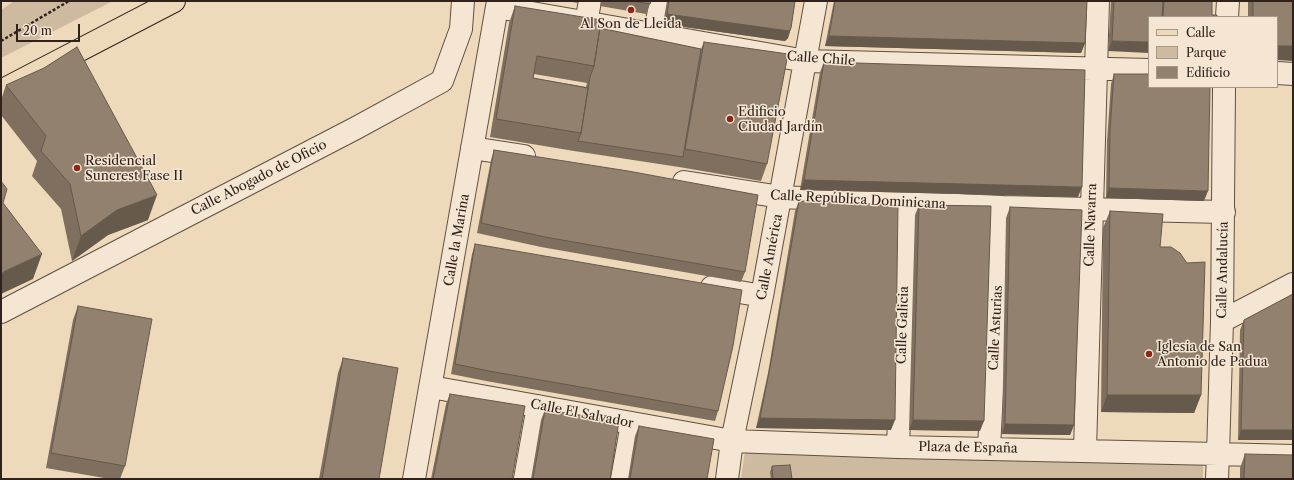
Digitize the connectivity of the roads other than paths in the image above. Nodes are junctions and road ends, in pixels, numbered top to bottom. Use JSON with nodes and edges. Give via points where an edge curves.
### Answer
{"nodes":[{"id":1,"x":174,"y":1,"type":"edge"},
{"id":2,"x":463,"y":1,"type":"edge"},
{"id":3,"x":590,"y":1,"type":"edge"},
{"id":4,"x":660,"y":1,"type":"edge"},
{"id":5,"x":816,"y":1,"type":"edge"},
{"id":6,"x":1098,"y":1,"type":"edge"},
{"id":7,"x":1228,"y":1,"type":"edge"},
{"id":8,"x":498,"y":4,"type":"edge"},
{"id":9,"x":1227,"y":16,"type":"edge"},
{"id":10,"x":586,"y":23,"type":"junction"},
{"id":11,"x":654,"y":36,"type":"junction"},
{"id":12,"x":806,"y":61,"type":"junction"},
{"id":13,"x":1096,"y":69,"type":"junction"},
{"id":14,"x":1148,"y":70,"type":"edge"},
{"id":15,"x":1278,"y":73,"type":"edge"},
{"id":16,"x":1293,"y":74,"type":"edge"},
{"id":17,"x":1224,"y":88,"type":"edge"},
{"id":18,"x":1,"y":91,"type":"edge"},
{"id":19,"x":472,"y":148,"type":"junction"},
{"id":20,"x":546,"y":160,"type":"edge"},
{"id":21,"x":664,"y":179,"type":"edge"},
{"id":22,"x":781,"y":198,"type":"junction"},
{"id":23,"x":907,"y":202,"type":"junction"},
{"id":24,"x":1002,"y":207,"type":"junction"},
{"id":25,"x":1091,"y":209,"type":"junction"},
{"id":26,"x":1224,"y":212,"type":"junction"},
{"id":27,"x":693,"y":283,"type":"edge"},
{"id":28,"x":1293,"y":284,"type":"edge"},
{"id":29,"x":762,"y":296,"type":"junction"},
{"id":30,"x":1,"y":312,"type":"edge"},
{"id":31,"x":1222,"y":320,"type":"junction"},
{"id":32,"x":431,"y":387,"type":"junction"},
{"id":33,"x":538,"y":406,"type":"junction"},
{"id":34,"x":632,"y":424,"type":"junction"},
{"id":35,"x":732,"y":441,"type":"junction"},
{"id":36,"x":898,"y":447,"type":"junction"},
{"id":37,"x":989,"y":448,"type":"junction"},
{"id":38,"x":1085,"y":450,"type":"junction"},
{"id":39,"x":1218,"y":454,"type":"junction"},
{"id":40,"x":1293,"y":456,"type":"edge"},
{"id":41,"x":414,"y":479,"type":"edge"},
{"id":42,"x":525,"y":479,"type":"edge"},
{"id":43,"x":622,"y":479,"type":"edge"},
{"id":44,"x":728,"y":479,"type":"edge"},
{"id":45,"x":1217,"y":479,"type":"edge"}],
"edges":[{"from":1,"to":18,"type":"main road"},
{"from":2,"to":30,"type":"street","name":"Calle Abogado de Oficio","via":[[461,29],[442,81]]},
{"from":3,"to":10,"type":"street"},
{"from":4,"to":11,"type":"street"},
{"from":5,"to":12,"type":"street","name":"Calle América"},
{"from":6,"to":13,"type":"street","name":"Calle Navarra"},
{"from":7,"to":9,"type":"street"},
{"from":8,"to":10,"type":"street","name":"Calle Chile"},
{"from":8,"to":19,"type":"street","name":"Calle la Marina"},
{"from":10,"to":11,"type":"street","name":"Calle Chile"},
{"from":11,"to":12,"type":"street","name":"Calle Chile"},
{"from":12,"to":13,"type":"street","name":"Calle Chile"},
{"from":12,"to":22,"type":"street","name":"Calle América"},
{"from":13,"to":14,"type":"street","name":"Calle Chile"},
{"from":13,"to":25,"type":"street","name":"Calle Navarra"},
{"from":15,"to":16,"type":"street"},
{"from":17,"to":26,"type":"street","name":"Calle Andalucía"},
{"from":19,"to":20,"type":"street"},
{"from":19,"to":32,"type":"street","name":"Calle la Marina","via":[[466,244]]},
{"from":21,"to":22,"type":"street","name":"Calle República Dominicana"},
{"from":22,"to":23,"type":"street","name":"Calle República Dominicana"},
{"from":22,"to":29,"type":"street","name":"Calle América"},
{"from":23,"to":24,"type":"street","name":"Calle República Dominicana"},
{"from":23,"to":36,"type":"street","name":"Calle Galicia"},
{"from":24,"to":25,"type":"street","name":"Calle República Dominicana"},
{"from":24,"to":37,"type":"street","name":"Calle Asturias"},
{"from":25,"to":26,"type":"street","name":"Calle República Dominicana"},
{"from":25,"to":38,"type":"street","name":"Calle Navarra"},
{"from":26,"to":31,"type":"street","name":"Calle Andalucía"},
{"from":27,"to":29,"type":"street"},
{"from":28,"to":31,"type":"street"},
{"from":29,"to":35,"type":"street","name":"Calle América"},
{"from":31,"to":39,"type":"street","name":"Calle Andalucía"},
{"from":32,"to":33,"type":"street","name":"Calle El Salvador"},
{"from":32,"to":41,"type":"street","name":"Calle la Marina"},
{"from":33,"to":34,"type":"street","name":"Calle El Salvador"},
{"from":33,"to":42,"type":"street"},
{"from":34,"to":35,"type":"street","name":"Calle El Salvador"},
{"from":34,"to":43,"type":"street"},
{"from":35,"to":36,"type":"street","name":"Plaza de España"},
{"from":35,"to":44,"type":"street"},
{"from":36,"to":37,"type":"street","name":"Plaza de España"},
{"from":37,"to":38,"type":"street","name":"Plaza de España"},
{"from":38,"to":39,"type":"street","name":"Plaza de España"},
{"from":39,"to":40,"type":"street","name":"Plaza de España"},
{"from":39,"to":45,"type":"street"}]}
